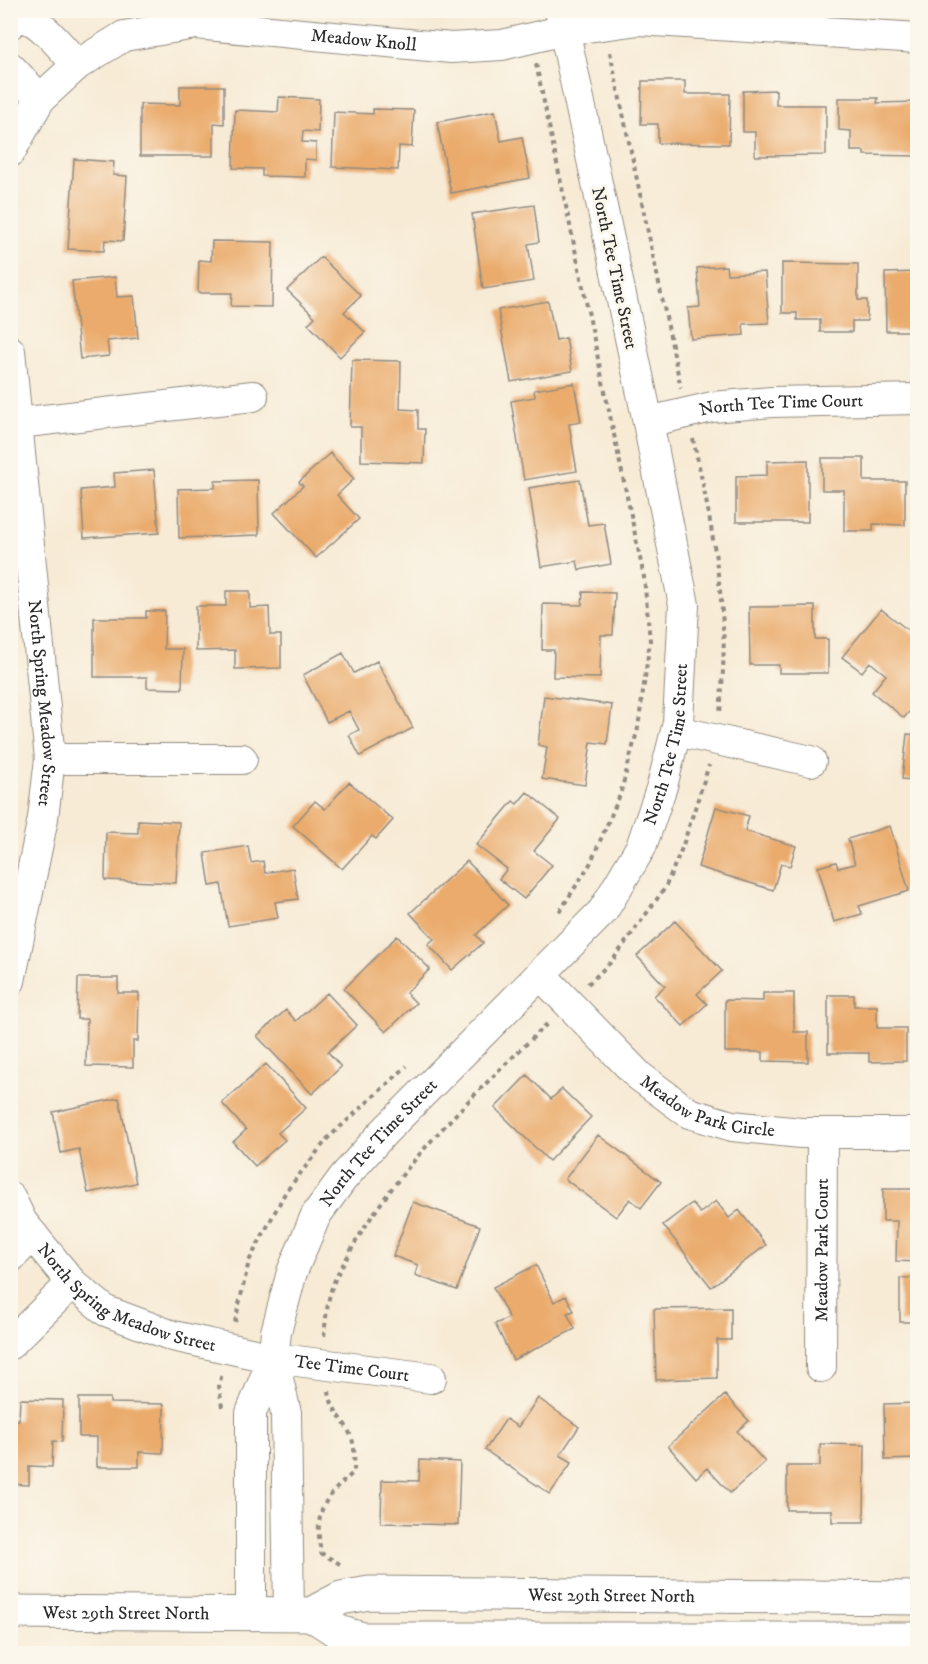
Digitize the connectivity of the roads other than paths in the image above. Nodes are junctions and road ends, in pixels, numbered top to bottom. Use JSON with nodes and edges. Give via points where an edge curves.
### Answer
{"nodes":[{"id":1,"x":563,"y":20,"type":"edge"},
{"id":2,"x":10,"y":24,"type":"edge"},
{"id":3,"x":918,"y":38,"type":"edge"},
{"id":4,"x":77,"y":65,"type":"junction"},
{"id":5,"x":10,"y":67,"type":"edge"},
{"id":6,"x":40,"y":99,"type":"junction"},
{"id":7,"x":10,"y":152,"type":"edge"},
{"id":8,"x":10,"y":351,"type":"edge"},
{"id":9,"x":253,"y":396,"type":"dead end"},
{"id":10,"x":918,"y":399,"type":"edge"},
{"id":11,"x":648,"y":422,"type":"junction"},
{"id":12,"x":18,"y":423,"type":"junction"},
{"id":13,"x":676,"y":731,"type":"junction"},
{"id":14,"x":50,"y":759,"type":"junction"},
{"id":15,"x":242,"y":759,"type":"dead end"},
{"id":16,"x":811,"y":760,"type":"dead end"},
{"id":17,"x":541,"y":975,"type":"junction"},
{"id":18,"x":10,"y":981,"type":"edge"},
{"id":19,"x":822,"y":1133,"type":"junction"},
{"id":20,"x":918,"y":1133,"type":"edge"},
{"id":21,"x":10,"y":1197,"type":"edge"},
{"id":22,"x":33,"y":1235,"type":"junction"},
{"id":23,"x":10,"y":1258,"type":"edge"},
{"id":24,"x":72,"y":1283,"type":"junction"},
{"id":25,"x":10,"y":1344,"type":"edge"},
{"id":26,"x":273,"y":1358,"type":"junction"},
{"id":27,"x":821,"y":1367,"type":"dead end"},
{"id":28,"x":431,"y":1378,"type":"dead end"},
{"id":29,"x":918,"y":1598,"type":"edge"},
{"id":30,"x":10,"y":1612,"type":"edge"},
{"id":31,"x":251,"y":1614,"type":"junction"},
{"id":32,"x":300,"y":1614,"type":"junction"},
{"id":33,"x":918,"y":1639,"type":"edge"}],
"edges":[{"from":1,"to":3,"type":"street","name":"Meadow Knoll","via":[[605,25],[672,21]]},
{"from":1,"to":4,"type":"street","name":"Meadow Knoll","via":[[531,38],[502,45],[451,48],[196,24],[124,36]]},
{"from":1,"to":11,"type":"street","name":"North Tee Time Street"},
{"from":2,"to":4,"type":"street","via":[[18,18],[38,23]]},
{"from":4,"to":6,"type":"street","name":"Meadow Knoll"},
{"from":5,"to":6,"type":"street"},
{"from":6,"to":7,"type":"street"},
{"from":8,"to":12,"type":"street","name":"North Spring Meadow Street"},
{"from":9,"to":12,"type":"street"},
{"from":10,"to":11,"type":"street","name":"North Tee Time Court","via":[[712,407]]},
{"from":11,"to":13,"type":"street","name":"North Tee Time Street","via":[[684,606]]},
{"from":12,"to":14,"type":"street","name":"North Spring Meadow Street"},
{"from":13,"to":16,"type":"street"},
{"from":13,"to":17,"type":"street","name":"North Tee Time Street","via":[[641,847],[603,911]]},
{"from":14,"to":15,"type":"street"},
{"from":14,"to":18,"type":"street","name":"North Spring Meadow Street","via":[[43,818]]},
{"from":17,"to":19,"type":"street","name":"Meadow Park Circle","via":[[639,1076],[689,1113],[732,1126]]},
{"from":17,"to":26,"type":"street","name":"North Tee Time Street","via":[[383,1133],[316,1215],[292,1272]]},
{"from":19,"to":20,"type":"street","name":"Meadow Park Circle"},
{"from":19,"to":27,"type":"street","name":"Meadow Park Court"},
{"from":21,"to":22,"type":"street","name":"North Spring Meadow Street"},
{"from":22,"to":23,"type":"street"},
{"from":22,"to":24,"type":"street","name":"North Spring Meadow Street"},
{"from":24,"to":25,"type":"street"},
{"from":24,"to":26,"type":"street","name":"North Spring Meadow Street","via":[[106,1311],[173,1336]]},
{"from":26,"to":28,"type":"street","name":"Tee Time Court"},
{"from":26,"to":31,"type":"street","name":"North Tee Time Street","via":[[251,1413]]},
{"from":26,"to":32,"type":"street","name":"North Tee Time Street","via":[[285,1413]]},
{"from":29,"to":32,"type":"main road","name":"West 29th Street North","via":[[369,1593],[341,1598]]},
{"from":30,"to":31,"type":"main road","name":"West 29th Street North"},
{"from":31,"to":32,"type":"main road","name":"West 29th Street North"},
{"from":32,"to":33,"type":"main road","via":[[363,1639]]}]}
